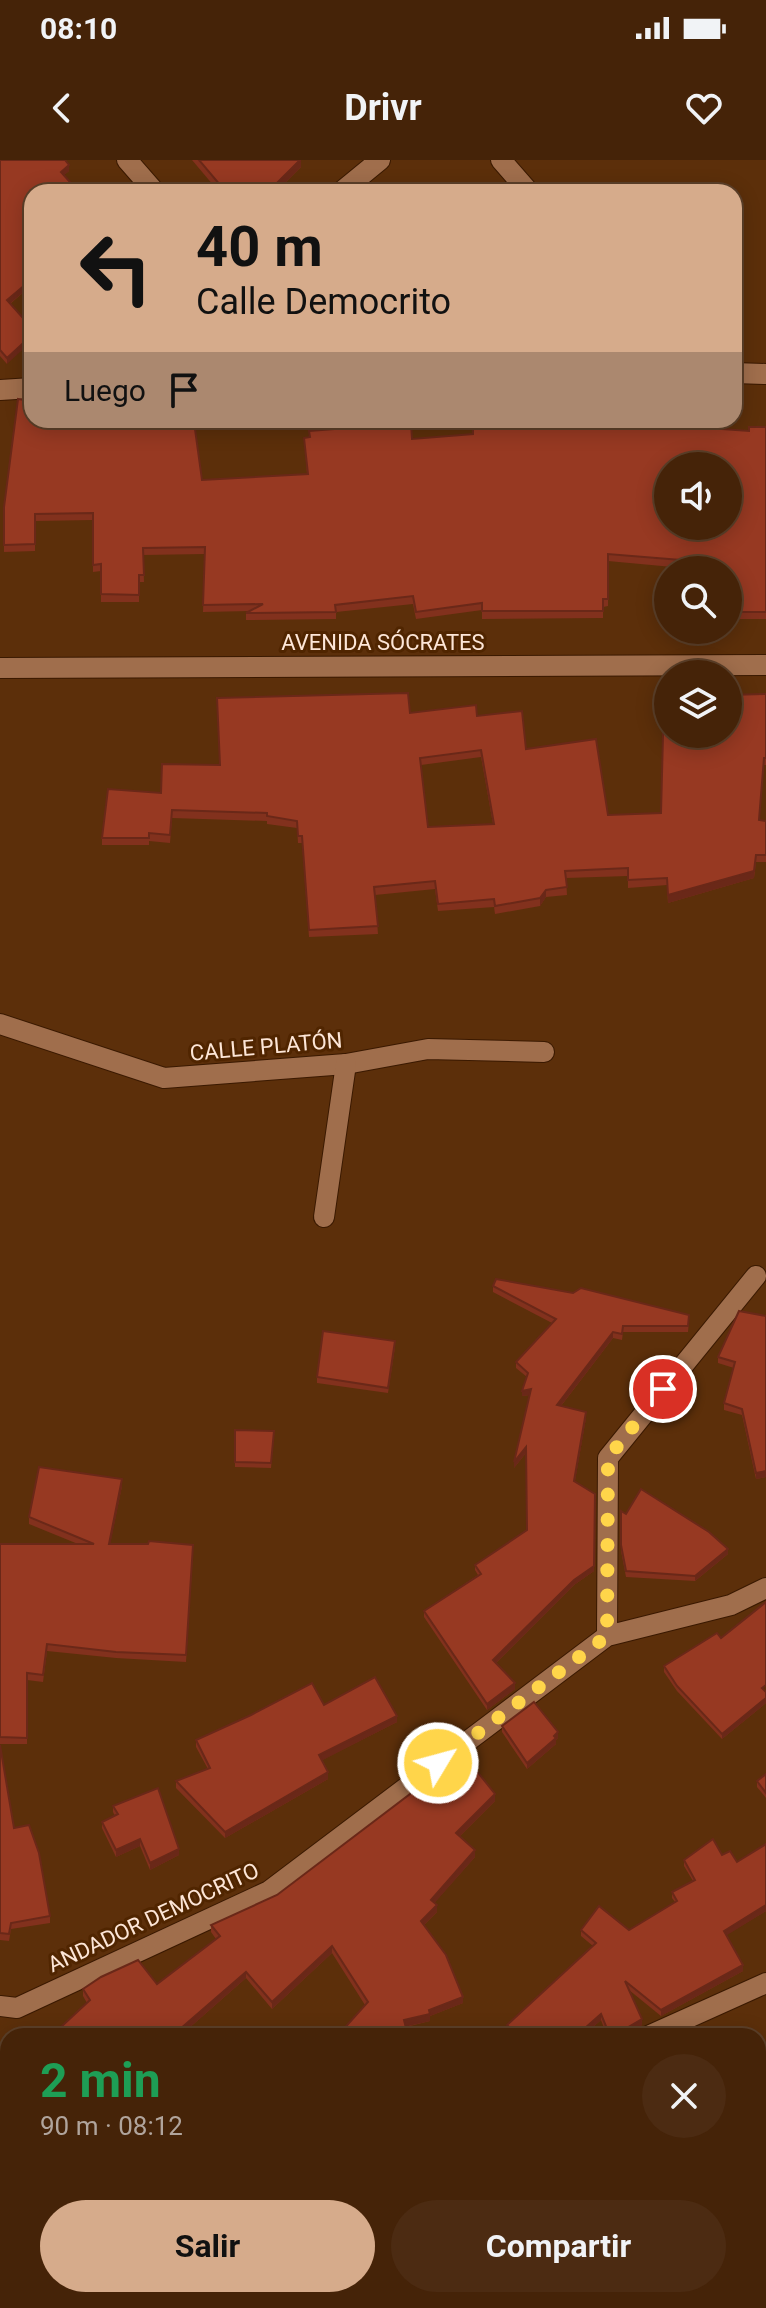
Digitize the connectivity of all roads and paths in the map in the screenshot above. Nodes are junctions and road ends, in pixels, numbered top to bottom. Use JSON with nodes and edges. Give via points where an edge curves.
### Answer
{"nodes":[{"id":1,"x":127,"y":160,"type":"edge"},
{"id":2,"x":380,"y":160,"type":"edge"},
{"id":3,"x":501,"y":160,"type":"edge"},
{"id":4,"x":148,"y":184,"type":"edge"},
{"id":5,"x":351,"y":184,"type":"edge"},
{"id":6,"x":522,"y":184,"type":"edge"},
{"id":7,"x":742,"y":373,"type":"edge"},
{"id":8,"x":766,"y":374,"type":"edge"},
{"id":9,"x":24,"y":388,"type":"edge"},
{"id":10,"x":0,"y":390,"type":"edge"},
{"id":11,"x":766,"y":665,"type":"edge"},
{"id":12,"x":0,"y":668,"type":"edge"},
{"id":13,"x":0,"y":1024,"type":"edge"},
{"id":14,"x":544,"y":1052,"type":"dead end"},
{"id":15,"x":346,"y":1064,"type":"junction"},
{"id":16,"x":324,"y":1217,"type":"dead end"},
{"id":17,"x":756,"y":1276,"type":"dead end"},
{"id":18,"x":766,"y":1588,"type":"edge"},
{"id":19,"x":607,"y":1636,"type":"junction"},
{"id":20,"x":766,"y":1983,"type":"edge"},
{"id":21,"x":0,"y":2006,"type":"edge"},
{"id":22,"x":668,"y":2028,"type":"edge"}],
"edges":[{"from":1,"to":4,"type":"street"},
{"from":2,"to":5,"type":"street"},
{"from":3,"to":6,"type":"street"},
{"from":7,"to":8,"type":"street"},
{"from":9,"to":10,"type":"street"},
{"from":11,"to":12,"type":"street","name":"AVENIDA SÓCRATES"},
{"from":13,"to":15,"type":"street","name":"CALLE PLATÓN","via":[[164,1078]]},
{"from":14,"to":15,"type":"street","name":"CALLE PLATÓN","via":[[428,1049]]},
{"from":15,"to":16,"type":"street"},
{"from":17,"to":19,"type":"street","via":[[608,1458]]},
{"from":18,"to":19,"type":"street","name":"ANDADOR DEMOCRITO","via":[[731,1605]]},
{"from":19,"to":21,"type":"street","name":"ANDADOR DEMOCRITO","via":[[269,1891],[17,2008]]},
{"from":20,"to":22,"type":"street"}]}
